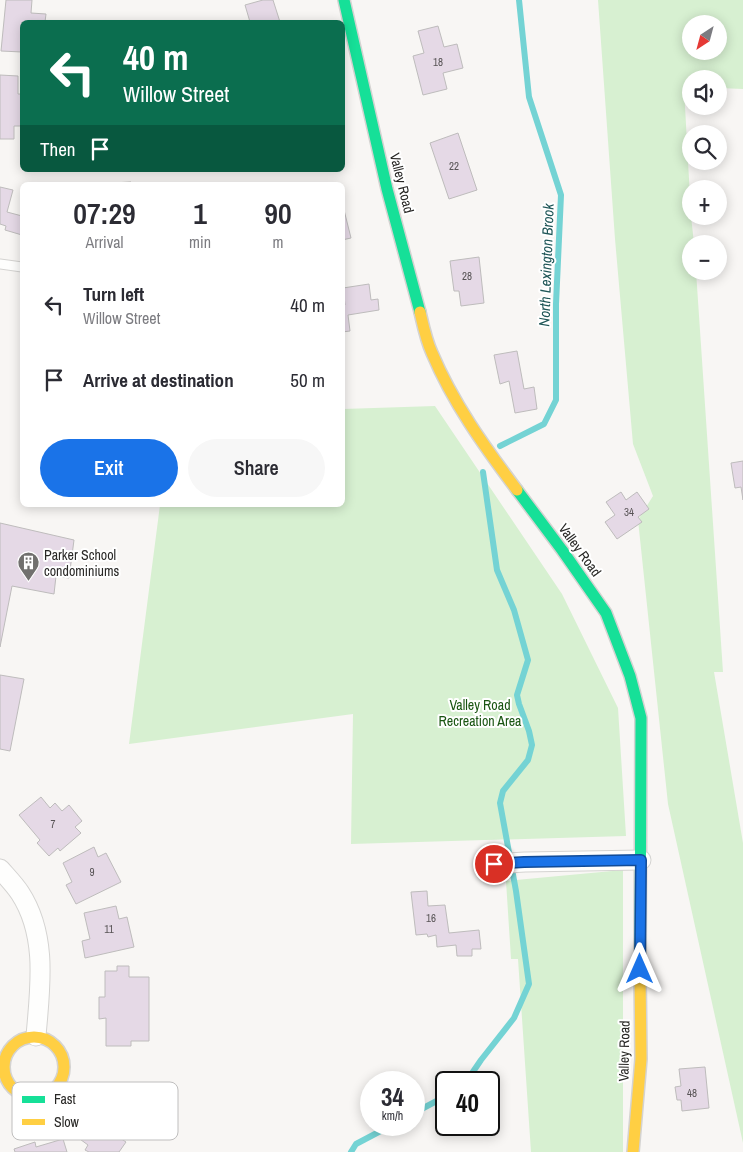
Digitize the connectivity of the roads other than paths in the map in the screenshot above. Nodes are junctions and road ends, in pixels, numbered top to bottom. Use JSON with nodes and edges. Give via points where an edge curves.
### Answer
{"nodes":[{"id":1,"x":344,"y":0,"type":"edge"},
{"id":2,"x":0,"y":264,"type":"edge"},
{"id":3,"x":20,"y":267,"type":"edge"},
{"id":4,"x":641,"y":860,"type":"junction"},
{"id":5,"x":494,"y":864,"type":"dead end"},
{"id":6,"x":0,"y":869,"type":"edge"},
{"id":7,"x":36,"y":1036,"type":"junction"},
{"id":8,"x":60,"y":1082,"type":"edge"},
{"id":9,"x":12,"y":1088,"type":"edge"},
{"id":10,"x":634,"y":1152,"type":"edge"}],
"edges":[{"from":1,"to":4,"type":"street","name":"Valley Road","via":[[387,189],[431,350],[450,392],[471,427],[606,613],[630,676],[641,718]]},
{"from":2,"to":3,"type":"lane"},
{"from":4,"to":5,"type":"street"},
{"from":4,"to":10,"type":"street","name":"Valley Road","via":[[641,1066]]},
{"from":6,"to":7,"type":"street","via":[[25,902],[38,940],[41,978]]},
{"from":7,"to":8,"type":"street","via":[[50,1040],[60,1050],[64,1063]]},
{"from":7,"to":9,"type":"street","via":[[17,1041],[8,1051],[5,1077]]}]}
